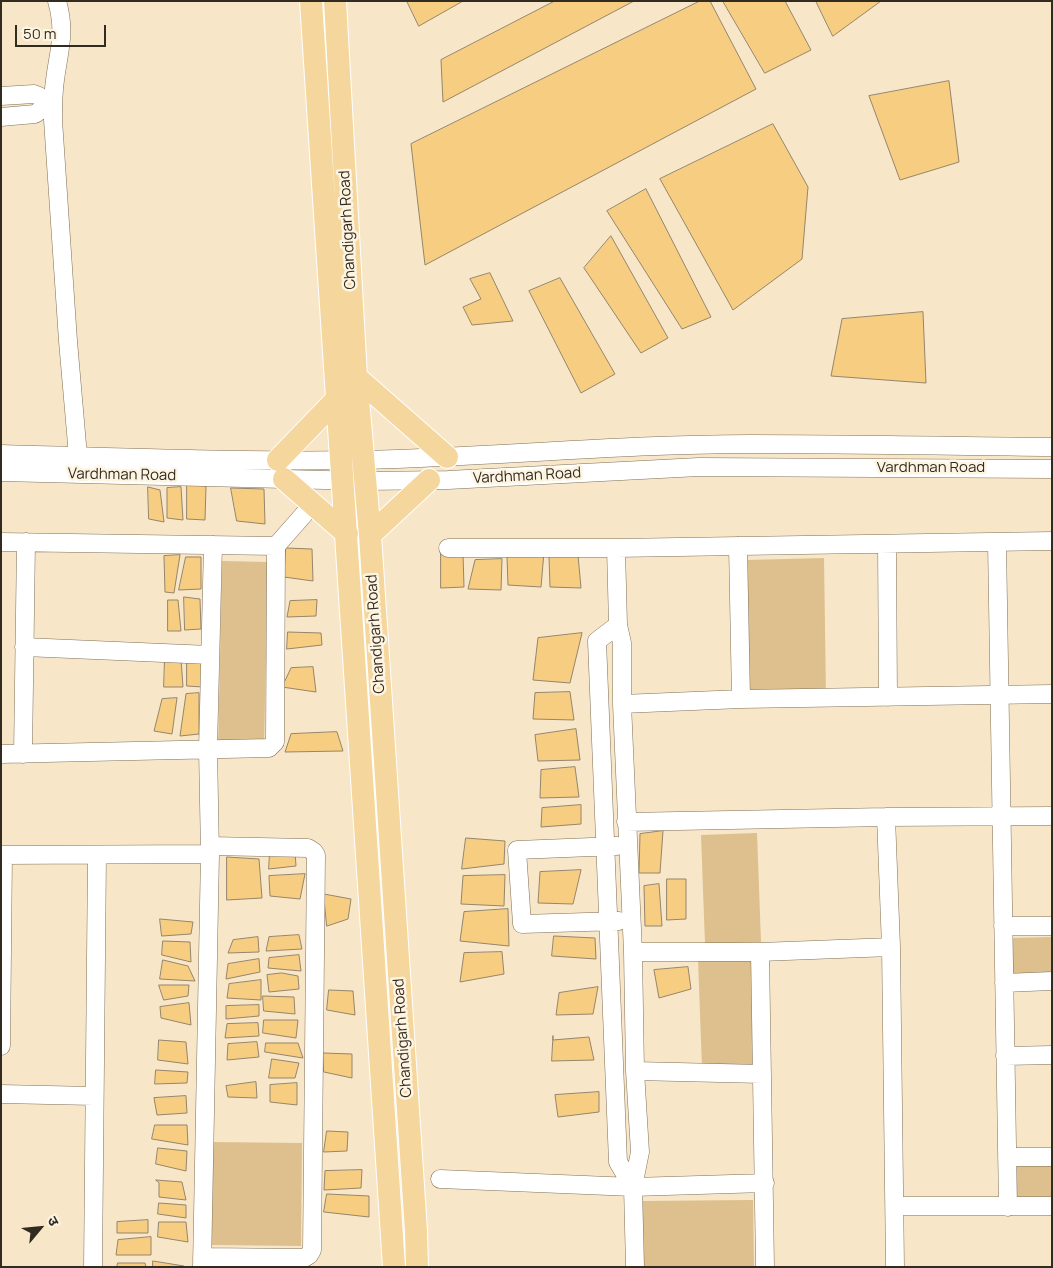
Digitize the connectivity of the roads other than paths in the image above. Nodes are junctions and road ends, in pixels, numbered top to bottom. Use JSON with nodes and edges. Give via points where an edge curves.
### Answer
{"nodes":[{"id":1,"x":57,"y":1,"type":"edge"},
{"id":2,"x":311,"y":1,"type":"edge"},
{"id":3,"x":335,"y":1,"type":"edge"},
{"id":4,"x":1,"y":96,"type":"edge"},
{"id":5,"x":49,"y":102,"type":"junction"},
{"id":6,"x":1,"y":116,"type":"edge"},
{"id":7,"x":356,"y":377,"type":"junction"},
{"id":8,"x":337,"y":398,"type":"junction"},
{"id":9,"x":1052,"y":447,"type":"edge"},
{"id":10,"x":1,"y":454,"type":"edge"},
{"id":11,"x":78,"y":456,"type":"junction"},
{"id":12,"x":447,"y":457,"type":"junction"},
{"id":13,"x":281,"y":469,"type":"junction"},
{"id":14,"x":1052,"y":469,"type":"edge"},
{"id":15,"x":353,"y":470,"type":"junction"},
{"id":16,"x":1,"y":472,"type":"edge"},
{"id":17,"x":429,"y":480,"type":"junction"},
{"id":18,"x":313,"y":504,"type":"junction"},
{"id":19,"x":347,"y":534,"type":"junction"},
{"id":20,"x":370,"y":535,"type":"junction"},
{"id":21,"x":1052,"y":541,"type":"edge"},
{"id":22,"x":1,"y":542,"type":"edge"},
{"id":23,"x":26,"y":542,"type":"junction"},
{"id":24,"x":997,"y":542,"type":"junction"},
{"id":25,"x":887,"y":544,"type":"junction"},
{"id":26,"x":214,"y":545,"type":"junction"},
{"id":27,"x":276,"y":546,"type":"junction"},
{"id":28,"x":738,"y":546,"type":"junction"},
{"id":29,"x":448,"y":548,"type":"dead end"},
{"id":30,"x":616,"y":548,"type":"junction"},
{"id":31,"x":618,"y":625,"type":"junction"},
{"id":32,"x":24,"y":647,"type":"junction"},
{"id":33,"x":210,"y":655,"type":"junction"},
{"id":34,"x":1052,"y":694,"type":"edge"},
{"id":35,"x":888,"y":696,"type":"junction"},
{"id":36,"x":1000,"y":696,"type":"junction"},
{"id":37,"x":741,"y":699,"type":"junction"},
{"id":38,"x":622,"y":704,"type":"junction"},
{"id":39,"x":208,"y":749,"type":"junction"},
{"id":40,"x":1,"y":754,"type":"edge"},
{"id":41,"x":23,"y":754,"type":"junction"},
{"id":42,"x":1001,"y":816,"type":"junction"},
{"id":43,"x":1052,"y":816,"type":"edge"},
{"id":44,"x":886,"y":817,"type":"junction"},
{"id":45,"x":626,"y":822,"type":"junction"},
{"id":46,"x":627,"y":846,"type":"junction"},
{"id":47,"x":605,"y":847,"type":"junction"},
{"id":48,"x":210,"y":850,"type":"junction"},
{"id":49,"x":2,"y":855,"type":"edge"},
{"id":50,"x":98,"y":855,"type":"junction"},
{"id":51,"x":631,"y":921,"type":"junction"},
{"id":52,"x":608,"y":922,"type":"junction"},
{"id":53,"x":1003,"y":926,"type":"junction"},
{"id":54,"x":1052,"y":926,"type":"edge"},
{"id":55,"x":891,"y":947,"type":"junction"},
{"id":56,"x":633,"y":952,"type":"junction"},
{"id":57,"x":760,"y":952,"type":"junction"},
{"id":58,"x":1052,"y":981,"type":"edge"},
{"id":59,"x":1004,"y":983,"type":"junction"},
{"id":60,"x":1,"y":1046,"type":"edge"},
{"id":61,"x":1052,"y":1055,"type":"edge"},
{"id":62,"x":1005,"y":1056,"type":"junction"},
{"id":63,"x":635,"y":1071,"type":"junction"},
{"id":64,"x":762,"y":1074,"type":"junction"},
{"id":65,"x":1,"y":1094,"type":"edge"},
{"id":66,"x":94,"y":1096,"type":"junction"},
{"id":67,"x":1007,"y":1157,"type":"junction"},
{"id":68,"x":1052,"y":1157,"type":"edge"},
{"id":69,"x":440,"y":1179,"type":"dead end"},
{"id":70,"x":764,"y":1183,"type":"junction"},
{"id":71,"x":633,"y":1187,"type":"junction"},
{"id":72,"x":894,"y":1206,"type":"junction"},
{"id":73,"x":1052,"y":1206,"type":"edge"},
{"id":74,"x":1008,"y":1207,"type":"junction"},
{"id":75,"x":202,"y":1262,"type":"edge"},
{"id":76,"x":93,"y":1267,"type":"edge"},
{"id":77,"x":394,"y":1267,"type":"edge"},
{"id":78,"x":417,"y":1267,"type":"edge"},
{"id":79,"x":635,"y":1267,"type":"edge"},
{"id":80,"x":765,"y":1267,"type":"edge"},
{"id":81,"x":895,"y":1267,"type":"edge"}],
"edges":[{"from":1,"to":5,"type":"street","via":[[62,33]]},
{"from":2,"to":8,"type":"main road","name":"Chandigarh Road"},
{"from":3,"to":7,"type":"main road","name":"Chandigarh Road"},
{"from":4,"to":5,"type":"street","via":[[34,94]]},
{"from":5,"to":6,"type":"street","via":[[35,114]]},
{"from":5,"to":11,"type":"street","via":[[53,120]]},
{"from":7,"to":12,"type":"main road"},
{"from":7,"to":15,"type":"main road","name":"Chandigarh Road"},
{"from":8,"to":13,"type":"main road"},
{"from":8,"to":15,"type":"main road","name":"Chandigarh Road"},
{"from":9,"to":12,"type":"street","name":"Vardhman Road","via":[[724,444]]},
{"from":10,"to":11,"type":"street","name":"Vardhman Road"},
{"from":11,"to":13,"type":"street","name":"Vardhman Road"},
{"from":12,"to":15,"type":"street","name":"Vardhman Road"},
{"from":13,"to":15,"type":"street","name":"Vardhman Road"},
{"from":13,"to":16,"type":"street","name":"Vardhman Road"},
{"from":13,"to":18,"type":"main road"},
{"from":14,"to":17,"type":"street","name":"Vardhman Road","via":[[700,467]]},
{"from":15,"to":17,"type":"street","name":"Vardhman Road"},
{"from":15,"to":19,"type":"main road","name":"Chandigarh Road"},
{"from":15,"to":20,"type":"main road","name":"Chandigarh Road"},
{"from":17,"to":20,"type":"main road"},
{"from":18,"to":19,"type":"main road"},
{"from":18,"to":27,"type":"street"},
{"from":19,"to":77,"type":"main road","name":"Chandigarh Road"},
{"from":20,"to":78,"type":"main road","name":"Chandigarh Road"},
{"from":21,"to":24,"type":"street"},
{"from":22,"to":23,"type":"street"},
{"from":23,"to":26,"type":"street"},
{"from":23,"to":32,"type":"street"},
{"from":24,"to":25,"type":"street"},
{"from":24,"to":36,"type":"street"},
{"from":25,"to":28,"type":"street"},
{"from":25,"to":35,"type":"street"},
{"from":26,"to":27,"type":"street"},
{"from":26,"to":33,"type":"street"},
{"from":27,"to":39,"type":"street","via":[[275,742],[269,748]]},
{"from":28,"to":30,"type":"street"},
{"from":28,"to":37,"type":"street"},
{"from":29,"to":30,"type":"street"},
{"from":30,"to":31,"type":"street"},
{"from":31,"to":38,"type":"street","via":[[622,643]]},
{"from":31,"to":47,"type":"street","via":[[597,641]]},
{"from":32,"to":33,"type":"street"},
{"from":32,"to":41,"type":"street"},
{"from":33,"to":39,"type":"street"},
{"from":34,"to":36,"type":"street"},
{"from":35,"to":36,"type":"street"},
{"from":35,"to":37,"type":"street"},
{"from":36,"to":42,"type":"street"},
{"from":37,"to":38,"type":"street"},
{"from":38,"to":45,"type":"street"},
{"from":39,"to":41,"type":"street"},
{"from":39,"to":48,"type":"street"},
{"from":40,"to":41,"type":"street"},
{"from":42,"to":43,"type":"street"},
{"from":42,"to":44,"type":"street"},
{"from":42,"to":53,"type":"street"},
{"from":44,"to":45,"type":"street"},
{"from":44,"to":55,"type":"street"},
{"from":45,"to":46,"type":"street"},
{"from":46,"to":47,"type":"street"},
{"from":46,"to":51,"type":"street"},
{"from":47,"to":52,"type":"street"},
{"from":47,"to":52,"type":"street","via":[[517,850],[522,924]]},
{"from":48,"to":50,"type":"street"},
{"from":48,"to":75,"type":"street"},
{"from":48,"to":75,"type":"street","via":[[308,848],[316,856],[312,1250],[304,1258]]},
{"from":49,"to":50,"type":"street"},
{"from":49,"to":60,"type":"street"},
{"from":50,"to":66,"type":"street"},
{"from":51,"to":52,"type":"street"},
{"from":51,"to":56,"type":"street"},
{"from":52,"to":71,"type":"street","via":[[618,1162]]},
{"from":53,"to":54,"type":"street"},
{"from":53,"to":59,"type":"street"},
{"from":55,"to":57,"type":"street"},
{"from":55,"to":72,"type":"street"},
{"from":56,"to":57,"type":"street"},
{"from":56,"to":63,"type":"street"},
{"from":57,"to":64,"type":"street"},
{"from":58,"to":59,"type":"street"},
{"from":59,"to":62,"type":"street"},
{"from":61,"to":62,"type":"street"},
{"from":62,"to":67,"type":"street"},
{"from":63,"to":64,"type":"street"},
{"from":63,"to":71,"type":"street","via":[[640,1152]]},
{"from":64,"to":70,"type":"street"},
{"from":65,"to":66,"type":"street"},
{"from":66,"to":76,"type":"street"},
{"from":67,"to":68,"type":"street"},
{"from":67,"to":74,"type":"street"},
{"from":69,"to":71,"type":"street"},
{"from":70,"to":71,"type":"street"},
{"from":70,"to":80,"type":"street"},
{"from":71,"to":79,"type":"street"},
{"from":72,"to":74,"type":"street"},
{"from":72,"to":81,"type":"street"},
{"from":73,"to":74,"type":"street"}]}
